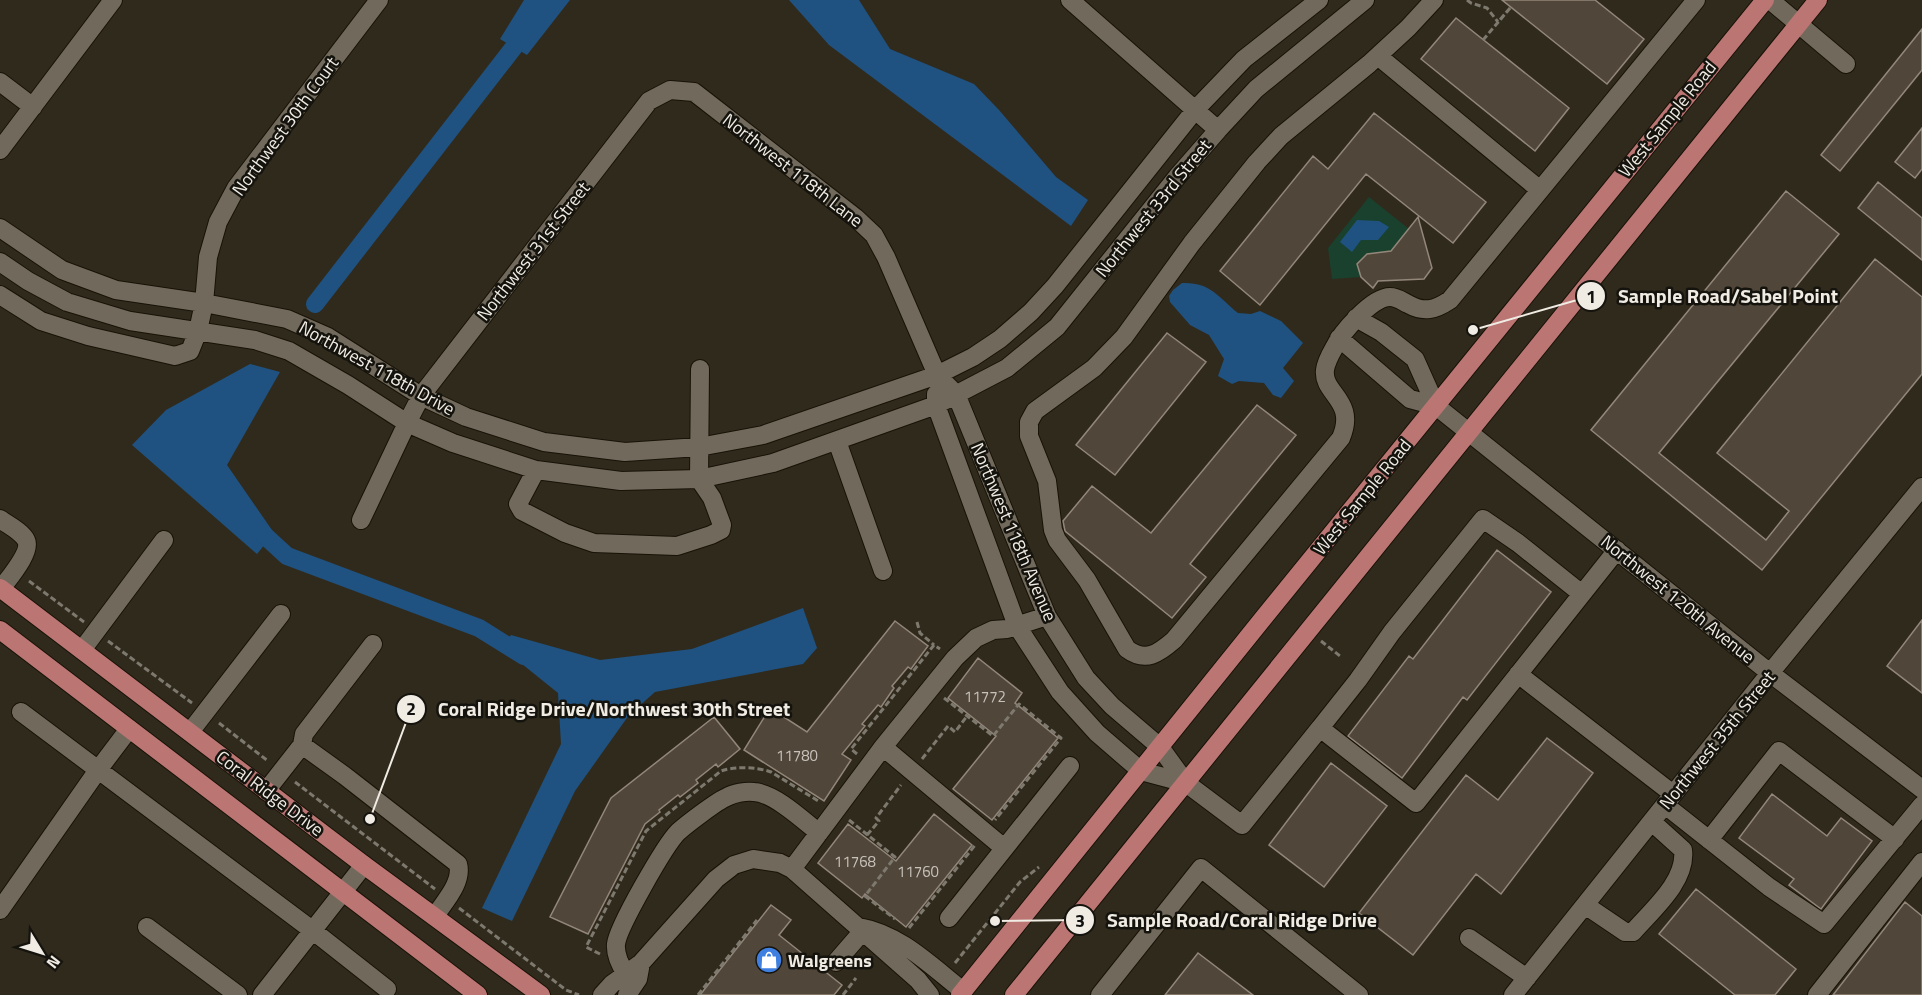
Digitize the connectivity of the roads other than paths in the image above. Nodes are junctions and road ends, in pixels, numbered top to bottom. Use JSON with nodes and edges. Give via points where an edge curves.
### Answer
{"nodes":[{"id":1,"x":113,"y":0,"type":"edge"},
{"id":2,"x":379,"y":0,"type":"edge"},
{"id":3,"x":1070,"y":0,"type":"edge"},
{"id":4,"x":1319,"y":0,"type":"edge"},
{"id":5,"x":1365,"y":0,"type":"edge"},
{"id":6,"x":1434,"y":0,"type":"edge"},
{"id":7,"x":1696,"y":0,"type":"edge"},
{"id":8,"x":1765,"y":0,"type":"edge"},
{"id":9,"x":1770,"y":0,"type":"edge"},
{"id":10,"x":1818,"y":0,"type":"edge"},
{"id":11,"x":1798,"y":24,"type":"junction"},
{"id":12,"x":1378,"y":56,"type":"junction"},
{"id":13,"x":1846,"y":64,"type":"dead end"},
{"id":14,"x":0,"y":82,"type":"edge"},
{"id":15,"x":670,"y":90,"type":"joint"},
{"id":16,"x":33,"y":107,"type":"junction"},
{"id":17,"x":1195,"y":110,"type":"junction"},
{"id":18,"x":1218,"y":130,"type":"junction"},
{"id":19,"x":0,"y":150,"type":"edge"},
{"id":20,"x":1540,"y":190,"type":"junction"},
{"id":21,"x":0,"y":228,"type":"edge"},
{"id":22,"x":0,"y":262,"type":"edge"},
{"id":23,"x":0,"y":295,"type":"edge"},
{"id":24,"x":204,"y":303,"type":"junction"},
{"id":25,"x":1356,"y":318,"type":"junction"},
{"id":26,"x":198,"y":331,"type":"junction"},
{"id":27,"x":1339,"y":338,"type":"junction"},
{"id":28,"x":1382,"y":345,"type":"junction"},
{"id":29,"x":1368,"y":363,"type":"junction"},
{"id":30,"x":700,"y":369,"type":"dead end"},
{"id":31,"x":1421,"y":372,"type":"junction"},
{"id":32,"x":937,"y":375,"type":"junction"},
{"id":33,"x":956,"y":394,"type":"junction"},
{"id":34,"x":421,"y":396,"type":"junction"},
{"id":35,"x":936,"y":405,"type":"junction"},
{"id":36,"x":1436,"y":406,"type":"junction"},
{"id":37,"x":406,"y":423,"type":"junction"},
{"id":38,"x":1468,"y":433,"type":"junction"},
{"id":39,"x":837,"y":441,"type":"junction"},
{"id":40,"x":699,"y":447,"type":"junction"},
{"id":41,"x":536,"y":470,"type":"junction"},
{"id":42,"x":699,"y":479,"type":"junction"},
{"id":43,"x":1921,"y":489,"type":"edge"},
{"id":44,"x":0,"y":519,"type":"edge"},
{"id":45,"x":361,"y":520,"type":"dead end"},
{"id":46,"x":164,"y":540,"type":"dead end"},
{"id":47,"x":1617,"y":550,"type":"junction"},
{"id":48,"x":884,"y":571,"type":"dead end"},
{"id":49,"x":0,"y":589,"type":"edge"},
{"id":50,"x":1582,"y":594,"type":"junction"},
{"id":51,"x":281,"y":615,"type":"dead end"},
{"id":52,"x":1047,"y":616,"type":"junction"},
{"id":53,"x":1017,"y":626,"type":"junction"},
{"id":54,"x":0,"y":630,"type":"edge"},
{"id":55,"x":373,"y":644,"type":"dead end"},
{"id":56,"x":82,"y":650,"type":"junction"},
{"id":57,"x":1770,"y":673,"type":"junction"},
{"id":58,"x":1518,"y":674,"type":"junction"},
{"id":59,"x":21,"y":712,"type":"dead end"},
{"id":60,"x":1320,"y":728,"type":"junction"},
{"id":61,"x":129,"y":729,"type":"junction"},
{"id":62,"x":190,"y":732,"type":"junction"},
{"id":63,"x":302,"y":746,"type":"junction"},
{"id":64,"x":883,"y":747,"type":"junction"},
{"id":65,"x":1160,"y":747,"type":"junction"},
{"id":66,"x":1070,"y":766,"type":"dead end"},
{"id":67,"x":98,"y":770,"type":"junction"},
{"id":68,"x":1141,"y":771,"type":"junction"},
{"id":69,"x":1186,"y":783,"type":"junction"},
{"id":70,"x":1922,"y":789,"type":"edge"},
{"id":71,"x":267,"y":791,"type":"junction"},
{"id":72,"x":1669,"y":800,"type":"junction"},
{"id":73,"x":1922,"y":806,"type":"edge"},
{"id":74,"x":1652,"y":822,"type":"junction"},
{"id":75,"x":819,"y":833,"type":"junction"},
{"id":76,"x":1895,"y":839,"type":"junction"},
{"id":77,"x":1709,"y":840,"type":"junction"},
{"id":78,"x":1004,"y":848,"type":"junction"},
{"id":79,"x":1922,"y":862,"type":"edge"},
{"id":80,"x":364,"y":865,"type":"junction"},
{"id":81,"x":792,"y":869,"type":"junction"},
{"id":82,"x":343,"y":892,"type":"junction"},
{"id":83,"x":1585,"y":905,"type":"junction"},
{"id":84,"x":0,"y":909,"type":"edge"},
{"id":85,"x":435,"y":916,"type":"junction"},
{"id":86,"x":949,"y":918,"type":"dead end"},
{"id":87,"x":147,"y":927,"type":"dead end"},
{"id":88,"x":860,"y":929,"type":"junction"},
{"id":89,"x":312,"y":930,"type":"junction"},
{"id":90,"x":1469,"y":938,"type":"dead end"},
{"id":91,"x":836,"y":962,"type":"dead end"},
{"id":92,"x":641,"y":963,"type":"junction"},
{"id":93,"x":626,"y":974,"type":"junction"},
{"id":94,"x":1527,"y":978,"type":"junction"},
{"id":95,"x":387,"y":989,"type":"dead end"},
{"id":96,"x":961,"y":993,"type":"edge"},
{"id":97,"x":238,"y":995,"type":"edge"},
{"id":98,"x":262,"y":995,"type":"edge"},
{"id":99,"x":478,"y":995,"type":"edge"},
{"id":100,"x":541,"y":995,"type":"edge"},
{"id":101,"x":602,"y":995,"type":"edge"},
{"id":102,"x":627,"y":995,"type":"edge"},
{"id":103,"x":930,"y":995,"type":"edge"},
{"id":104,"x":1014,"y":995,"type":"edge"},
{"id":105,"x":1100,"y":995,"type":"edge"},
{"id":106,"x":1359,"y":995,"type":"edge"},
{"id":107,"x":1513,"y":995,"type":"edge"},
{"id":108,"x":1817,"y":995,"type":"edge"}],
"edges":[{"from":1,"to":16,"type":"street"},
{"from":2,"to":24,"type":"street","name":"Northwest 30th Court","via":[[236,188],[218,222]]},
{"from":3,"to":17,"type":"street"},
{"from":4,"to":17,"type":"street","name":"Northwest 33rd Street","via":[[1244,59]]},
{"from":5,"to":18,"type":"street","name":"Northwest 33rd Street","via":[[1256,89]]},
{"from":6,"to":12,"type":"street"},
{"from":7,"to":20,"type":"street"},
{"from":8,"to":36,"type":"main road","name":"West Sample Road"},
{"from":9,"to":11,"type":"street"},
{"from":10,"to":11,"type":"main road"},
{"from":11,"to":13,"type":"street"},
{"from":11,"to":38,"type":"main road"},
{"from":12,"to":20,"type":"street"},
{"from":12,"to":27,"type":"street","via":[[1281,136],[1192,243],[1124,337],[1094,368],[1035,411],[1029,422],[1029,436],[1047,481],[1057,540],[1087,580],[1127,649],[1134,654],[1160,652],[1174,640],[1341,438],[1346,419],[1326,381],[1325,371]]},
{"from":14,"to":16,"type":"street"},
{"from":15,"to":32,"type":"street","name":"Northwest 118th Lane","via":[[694,92],[874,235]]},
{"from":15,"to":34,"type":"street","name":"Northwest 31st Street","via":[[650,101]]},
{"from":16,"to":19,"type":"street"},
{"from":17,"to":18,"type":"street"},
{"from":17,"to":32,"type":"street","name":"Northwest 33rd Street","via":[[1031,312],[1000,339]]},
{"from":18,"to":33,"type":"street","name":"Northwest 33rd Street","via":[[1057,327],[1007,368]]},
{"from":20,"to":25,"type":"street","via":[[1450,300],[1438,308],[1423,309],[1389,297]]},
{"from":21,"to":24,"type":"street","name":"Northwest 118th Drive","via":[[62,270],[116,290]]},
{"from":22,"to":26,"type":"street","name":"Northwest 118th Drive","via":[[67,302],[129,321]]},
{"from":23,"to":26,"type":"street","via":[[41,321],[175,356],[190,351]]},
{"from":24,"to":26,"type":"street","name":"Northwest 30th Court"},
{"from":24,"to":34,"type":"street","name":"Northwest 118th Drive","via":[[287,319],[328,337]]},
{"from":25,"to":27,"type":"street"},
{"from":25,"to":28,"type":"street"},
{"from":25,"to":31,"type":"street","via":[[1415,359]]},
{"from":26,"to":37,"type":"street","name":"Northwest 118th Drive","via":[[255,340],[289,351]]},
{"from":27,"to":29,"type":"street"},
{"from":28,"to":29,"type":"street"},
{"from":28,"to":31,"type":"street"},
{"from":29,"to":36,"type":"street","via":[[1410,399]]},
{"from":30,"to":40,"type":"street"},
{"from":31,"to":36,"type":"street"},
{"from":32,"to":33,"type":"street","name":"Northwest 118th Avenue"},
{"from":32,"to":35,"type":"street","name":"Northwest 118th Avenue"},
{"from":32,"to":40,"type":"street","name":"Northwest 118th Drive","via":[[763,435]]},
{"from":33,"to":35,"type":"street","name":"Northwest 33rd Street"},
{"from":33,"to":52,"type":"street","name":"Northwest 118th Avenue"},
{"from":34,"to":37,"type":"street","name":"Northwest 31st Street"},
{"from":34,"to":40,"type":"street","name":"Northwest 118th Drive","via":[[466,417],[544,442],[625,452]]},
{"from":35,"to":39,"type":"street","name":"Northwest 118th Drive"},
{"from":35,"to":53,"type":"street","name":"Northwest 118th Avenue"},
{"from":36,"to":38,"type":"street","name":"Northwest 120th Avenue"},
{"from":36,"to":65,"type":"main road","name":"West Sample Road"},
{"from":37,"to":41,"type":"street","name":"Northwest 118th Drive"},
{"from":37,"to":45,"type":"street","name":"Northwest 31st Street"},
{"from":38,"to":47,"type":"street","name":"Northwest 120th Avenue"},
{"from":38,"to":69,"type":"main road"},
{"from":39,"to":42,"type":"street","name":"Northwest 118th Drive","via":[[773,463]]},
{"from":39,"to":48,"type":"street"},
{"from":40,"to":42,"type":"street"},
{"from":41,"to":42,"type":"street","name":"Northwest 118th Drive","via":[[621,482]]},
{"from":41,"to":42,"type":"street","via":[[518,504],[522,511],[594,543],[676,546],[721,530],[712,498]]},
{"from":43,"to":57,"type":"street","name":"Northwest 35th Street"},
{"from":44,"to":49,"type":"street","via":[[21,534],[27,549]]},
{"from":46,"to":56,"type":"street"},
{"from":47,"to":50,"type":"street"},
{"from":47,"to":57,"type":"street","name":"Northwest 120th Avenue"},
{"from":49,"to":56,"type":"main road","name":"Coral Ridge Drive"},
{"from":50,"to":58,"type":"street"},
{"from":50,"to":60,"type":"street","via":[[1483,519]]},
{"from":51,"to":62,"type":"street"},
{"from":52,"to":53,"type":"street"},
{"from":52,"to":65,"type":"street","name":"Northwest 118th Avenue","via":[[1086,678]]},
{"from":53,"to":64,"type":"street","via":[[976,638]]},
{"from":53,"to":68,"type":"street","name":"Northwest 118th Avenue","via":[[1060,692]]},
{"from":54,"to":61,"type":"main road","name":"Coral Ridge Drive"},
{"from":55,"to":63,"type":"street","via":[[304,734]]},
{"from":56,"to":62,"type":"main road","name":"Coral Ridge Drive"},
{"from":57,"to":70,"type":"street","name":"Northwest 120th Avenue"},
{"from":57,"to":72,"type":"street","name":"Northwest 35th Street"},
{"from":58,"to":60,"type":"street","via":[[1416,803]]},
{"from":58,"to":72,"type":"street"},
{"from":59,"to":67,"type":"street"},
{"from":60,"to":69,"type":"street","via":[[1242,825]]},
{"from":61,"to":67,"type":"street"},
{"from":61,"to":82,"type":"main road","name":"Coral Ridge Drive"},
{"from":62,"to":71,"type":"main road","name":"Coral Ridge Drive"},
{"from":63,"to":71,"type":"street"},
{"from":63,"to":85,"type":"street","via":[[458,864],[456,883]]},
{"from":64,"to":75,"type":"street"},
{"from":64,"to":78,"type":"street"},
{"from":65,"to":68,"type":"main road","name":"West Sample Road"},
{"from":65,"to":69,"type":"street","name":"Northwest 118th Avenue"},
{"from":66,"to":78,"type":"street"},
{"from":67,"to":84,"type":"street"},
{"from":67,"to":89,"type":"street"},
{"from":68,"to":69,"type":"street","name":"Northwest 118th Avenue"},
{"from":68,"to":96,"type":"main road","name":"West Sample Road"},
{"from":69,"to":104,"type":"main road"},
{"from":71,"to":80,"type":"main road","name":"Coral Ridge Drive"},
{"from":72,"to":74,"type":"street","name":"Northwest 35th Street"},
{"from":72,"to":77,"type":"street"},
{"from":73,"to":76,"type":"street"},
{"from":74,"to":83,"type":"street","name":"Northwest 35th Street"},
{"from":74,"to":83,"type":"street","via":[[1683,850],[1685,862],[1678,879],[1633,932],[1625,932]]},
{"from":75,"to":81,"type":"street"},
{"from":75,"to":93,"type":"street","via":[[784,806],[757,792],[727,796],[678,832],[665,848],[616,943],[618,960]]},
{"from":76,"to":77,"type":"street","via":[[1824,924]]},
{"from":76,"to":77,"type":"street","via":[[1779,751]]},
{"from":78,"to":86,"type":"street"},
{"from":79,"to":108,"type":"street"},
{"from":80,"to":82,"type":"street"},
{"from":80,"to":85,"type":"main road","name":"Coral Ridge Drive"},
{"from":81,"to":88,"type":"street"},
{"from":81,"to":92,"type":"street","via":[[753,859],[734,865],[716,879]]},
{"from":82,"to":89,"type":"street"},
{"from":82,"to":99,"type":"main road","name":"Coral Ridge Drive"},
{"from":83,"to":94,"type":"street","name":"Northwest 35th Street"},
{"from":85,"to":100,"type":"main road","name":"Coral Ridge Drive"},
{"from":87,"to":97,"type":"street"},
{"from":88,"to":91,"type":"street"},
{"from":88,"to":96,"type":"street","via":[[875,929],[903,944]]},
{"from":88,"to":103,"type":"street"},
{"from":89,"to":95,"type":"street"},
{"from":89,"to":98,"type":"street"},
{"from":90,"to":94,"type":"street"},
{"from":92,"to":93,"type":"street"},
{"from":92,"to":102,"type":"street","via":[[638,979]]},
{"from":93,"to":101,"type":"street"},
{"from":94,"to":107,"type":"street","name":"Northwest 35th Street"},
{"from":105,"to":106,"type":"street","via":[[1202,868]]}]}
